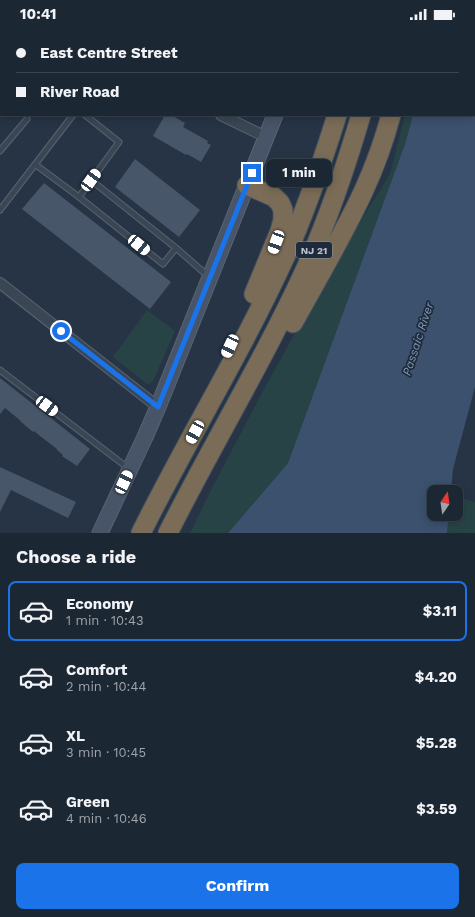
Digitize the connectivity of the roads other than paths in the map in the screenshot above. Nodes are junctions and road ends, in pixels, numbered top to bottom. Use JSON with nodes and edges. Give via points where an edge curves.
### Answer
{"nodes":[{"id":1,"x":72,"y":116,"type":"edge"},
{"id":2,"x":85,"y":116,"type":"edge"},
{"id":3,"x":224,"y":116,"type":"edge"},
{"id":4,"x":275,"y":116,"type":"edge"},
{"id":5,"x":336,"y":116,"type":"edge"},
{"id":6,"x":361,"y":116,"type":"edge"},
{"id":7,"x":391,"y":116,"type":"edge"},
{"id":8,"x":27,"y":119,"type":"dead end"},
{"id":9,"x":266,"y":137,"type":"junction"},
{"id":10,"x":0,"y":150,"type":"edge"},
{"id":11,"x":36,"y":165,"type":"junction"},
{"id":12,"x":91,"y":180,"type":"junction"},
{"id":13,"x":247,"y":185,"type":"junction"},
{"id":14,"x":79,"y":197,"type":"junction"},
{"id":15,"x":0,"y":210,"type":"edge"},
{"id":16,"x":176,"y":248,"type":"junction"},
{"id":17,"x":210,"y":278,"type":"junction"},
{"id":18,"x":0,"y":283,"type":"edge"},
{"id":19,"x":0,"y":370,"type":"edge"},
{"id":20,"x":250,"y":379,"type":"junction"},
{"id":21,"x":158,"y":407,"type":"junction"},
{"id":22,"x":130,"y":469,"type":"junction"},
{"id":23,"x":167,"y":484,"type":"junction"},
{"id":24,"x":100,"y":533,"type":"edge"},
{"id":25,"x":141,"y":533,"type":"edge"},
{"id":26,"x":168,"y":533,"type":"edge"}],
"edges":[{"from":1,"to":11,"type":"lane"},
{"from":2,"to":12,"type":"lane","via":[[119,142]]},
{"from":3,"to":9,"type":"street","via":[[239,121]]},
{"from":4,"to":9,"type":"street"},
{"from":5,"to":23,"type":"highway","number":"NJ 21","via":[[315,183],[286,256]]},
{"from":6,"to":20,"type":"highway","number":"NJ 21","via":[[323,229]]},
{"from":7,"to":20,"type":"highway","via":[[374,167],[352,215],[274,359]]},
{"from":8,"to":10,"type":"lane"},
{"from":9,"to":13,"type":"street"},
{"from":11,"to":14,"type":"lane"},
{"from":11,"to":15,"type":"lane"},
{"from":12,"to":14,"type":"lane"},
{"from":12,"to":16,"type":"lane"},
{"from":13,"to":17,"type":"street"},
{"from":13,"to":23,"type":"highway","via":[[274,197],[283,210],[283,220],[250,305]]},
{"from":14,"to":16,"type":"lane","via":[[163,264]]},
{"from":16,"to":17,"type":"lane"},
{"from":17,"to":21,"type":"street"},
{"from":18,"to":21,"type":"street"},
{"from":19,"to":22,"type":"lane"},
{"from":20,"to":26,"type":"highway","number":"NJ 21"},
{"from":21,"to":22,"type":"street"},
{"from":22,"to":24,"type":"street"},
{"from":23,"to":25,"type":"highway","number":"NJ 21"}]}
